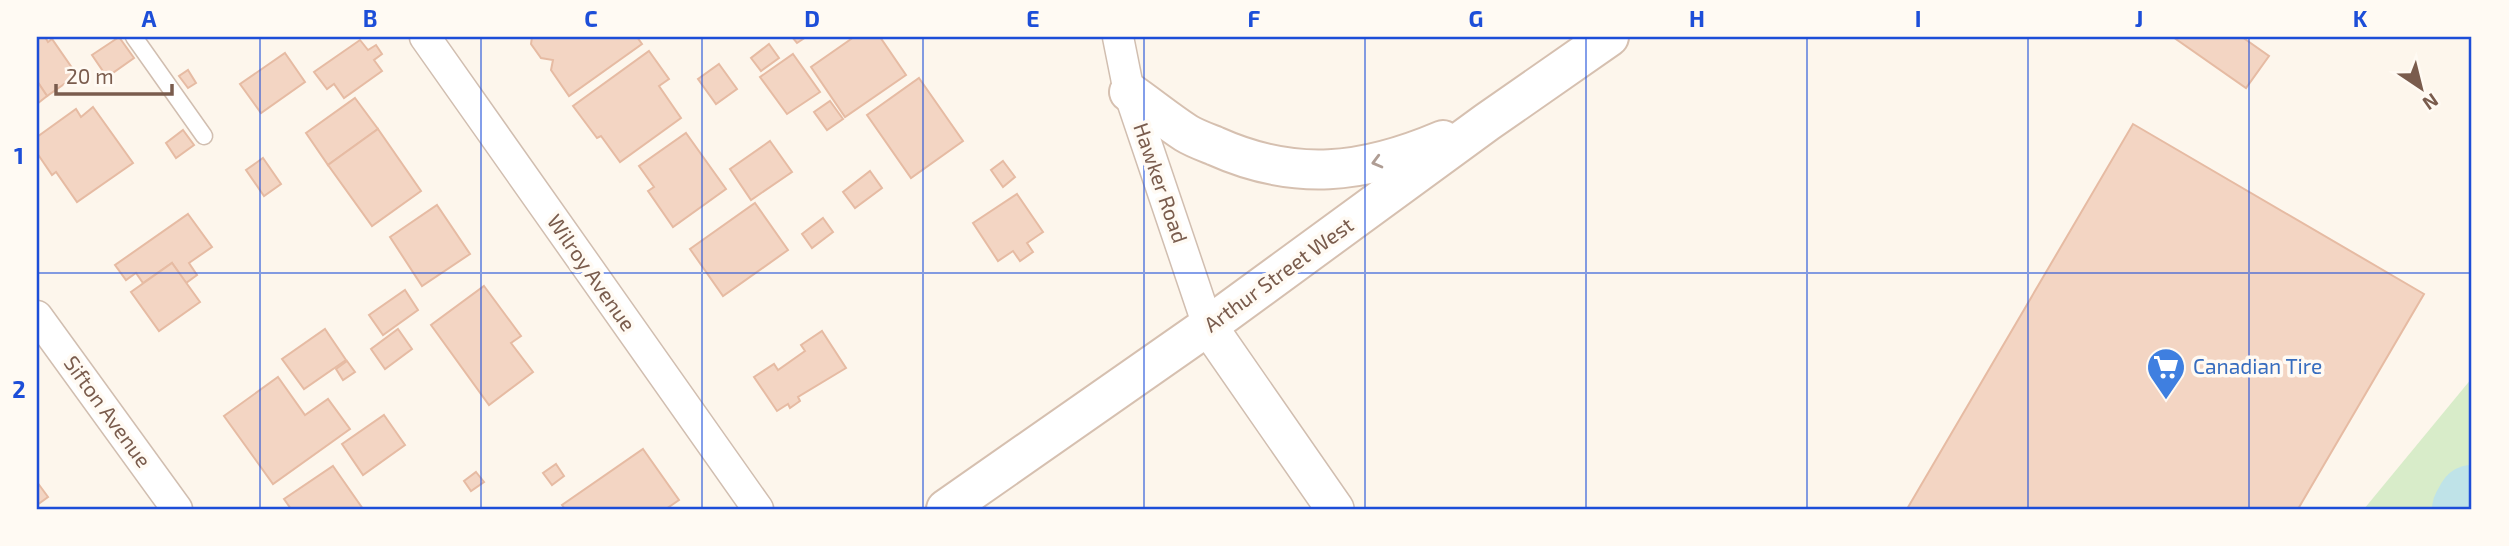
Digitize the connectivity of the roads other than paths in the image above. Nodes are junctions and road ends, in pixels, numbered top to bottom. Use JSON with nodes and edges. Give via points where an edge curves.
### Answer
{"nodes":[{"id":1,"x":134,"y":37,"type":"edge"},
{"id":2,"x":425,"y":37,"type":"edge"},
{"id":3,"x":1118,"y":37,"type":"edge"},
{"id":4,"x":1609,"y":37,"type":"edge"},
{"id":5,"x":1129,"y":92,"type":"junction"},
{"id":6,"x":1487,"y":122,"type":"junction"},
{"id":7,"x":204,"y":135,"type":"dead end"},
{"id":8,"x":37,"y":316,"type":"edge"},
{"id":9,"x":1209,"y":326,"type":"junction"},
{"id":10,"x":177,"y":509,"type":"edge"},
{"id":11,"x":758,"y":509,"type":"edge"},
{"id":12,"x":946,"y":509,"type":"edge"},
{"id":13,"x":1335,"y":509,"type":"edge"}],
"edges":[{"from":1,"to":7,"type":"lane"},
{"from":2,"to":11,"type":"street","name":"Wilroy Avenue"},
{"from":3,"to":5,"type":"street","name":"Hawker Road"},
{"from":4,"to":6,"type":"main road","name":"Arthur Street West"},
{"from":6,"to":5,"type":"main road","one_way":true,"via":[[1418,151],[1356,167],[1304,171],[1243,159],[1187,134]]},
{"from":5,"to":9,"type":"street","name":"Hawker Road"},
{"from":6,"to":9,"type":"main road","name":"Arthur Street West"},
{"from":8,"to":10,"type":"street","name":"Sifton Avenue"},
{"from":9,"to":12,"type":"main road","name":"Arthur Street West"},
{"from":9,"to":13,"type":"street"}]}
